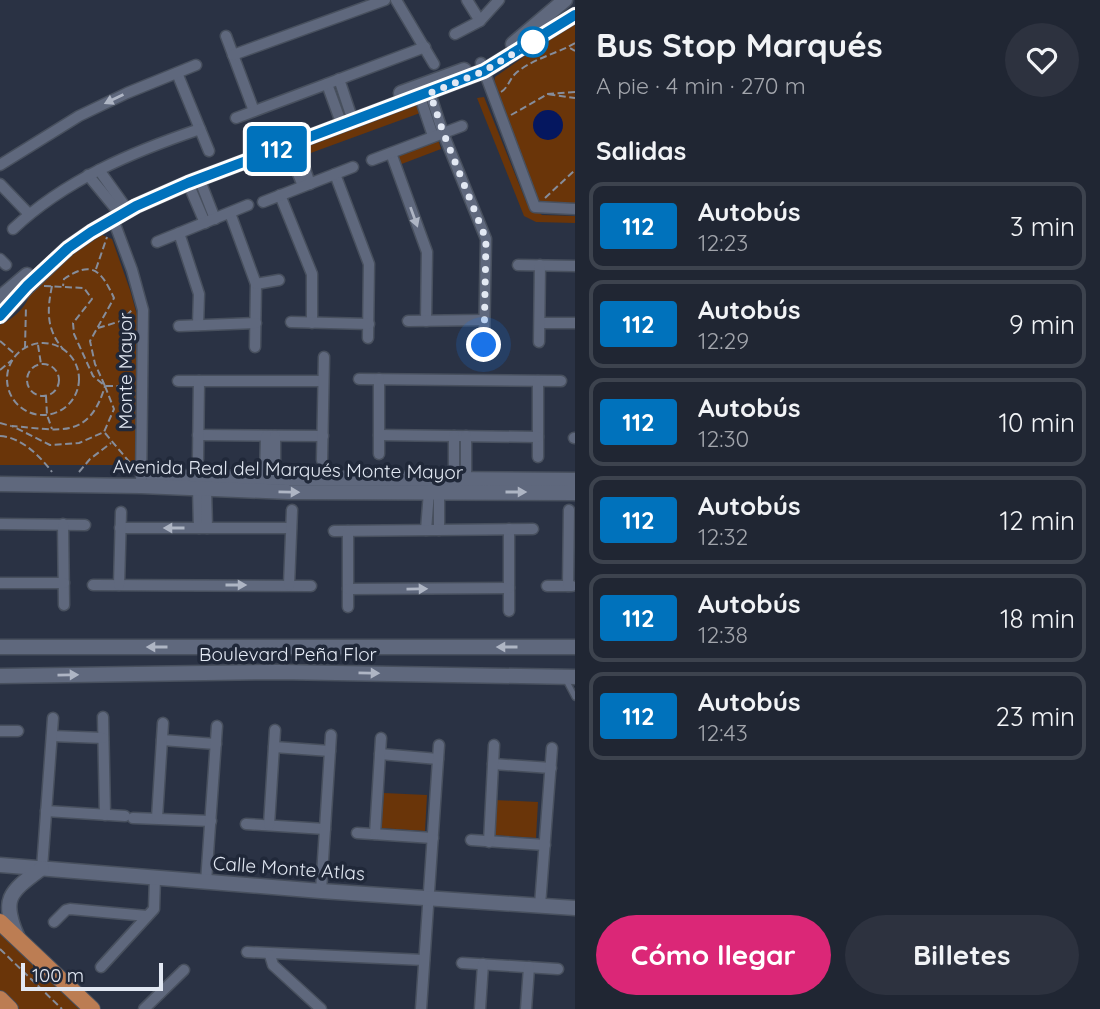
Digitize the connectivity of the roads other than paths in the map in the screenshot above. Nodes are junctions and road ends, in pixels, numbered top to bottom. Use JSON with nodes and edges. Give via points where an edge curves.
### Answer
{"nodes":[{"id":1,"x":385,"y":0,"type":"edge"},
{"id":2,"x":396,"y":0,"type":"edge"},
{"id":3,"x":467,"y":0,"type":"edge"},
{"id":4,"x":499,"y":0,"type":"edge"},
{"id":5,"x":563,"y":1,"type":"edge"},
{"id":6,"x":575,"y":15,"type":"edge"},
{"id":7,"x":480,"y":20,"type":"junction"},
{"id":8,"x":455,"y":34,"type":"dead end"},
{"id":9,"x":226,"y":36,"type":"dead end"},
{"id":10,"x":425,"y":47,"type":"junction"},
{"id":11,"x":233,"y":55,"type":"junction"},
{"id":12,"x":434,"y":64,"type":"dead end"},
{"id":13,"x":195,"y":65,"type":"dead end"},
{"id":14,"x":483,"y":67,"type":"junction"},
{"id":15,"x":177,"y":73,"type":"junction"},
{"id":16,"x":339,"y":79,"type":"junction"},
{"id":17,"x":327,"y":84,"type":"junction"},
{"id":18,"x":425,"y":95,"type":"junction"},
{"id":19,"x":254,"y":111,"type":"junction"},
{"id":20,"x":345,"y":115,"type":"junction"},
{"id":21,"x":236,"y":118,"type":"dead end"},
{"id":22,"x":461,"y":126,"type":"dead end"},
{"id":23,"x":200,"y":129,"type":"junction"},
{"id":24,"x":438,"y":134,"type":"junction"},
{"id":25,"x":292,"y":144,"type":"junction"},
{"id":26,"x":209,"y":151,"type":"dead end"},
{"id":27,"x":391,"y":153,"type":"junction"},
{"id":28,"x":372,"y":160,"type":"dead end"},
{"id":29,"x":0,"y":165,"type":"edge"},
{"id":30,"x":353,"y":167,"type":"dead end"},
{"id":31,"x":99,"y":170,"type":"junction"},
{"id":32,"x":335,"y":174,"type":"junction"},
{"id":33,"x":88,"y":175,"type":"junction"},
{"id":34,"x":194,"y":181,"type":"junction"},
{"id":35,"x":0,"y":184,"type":"edge"},
{"id":36,"x":306,"y":185,"type":"junction"},
{"id":37,"x":280,"y":195,"type":"junction"},
{"id":38,"x":263,"y":202,"type":"dead end"},
{"id":39,"x":248,"y":205,"type":"dead end"},
{"id":40,"x":575,"y":209,"type":"edge"},
{"id":41,"x":118,"y":211,"type":"junction"},
{"id":42,"x":230,"y":213,"type":"junction"},
{"id":43,"x":29,"y":214,"type":"junction"},
{"id":44,"x":210,"y":221,"type":"junction"},
{"id":45,"x":13,"y":229,"type":"dead end"},
{"id":46,"x":179,"y":233,"type":"junction"},
{"id":47,"x":157,"y":242,"type":"dead end"},
{"id":48,"x":518,"y":265,"type":"dead end"},
{"id":49,"x":540,"y":265,"type":"junction"},
{"id":50,"x":575,"y":266,"type":"edge"},
{"id":51,"x":279,"y":280,"type":"dead end"},
{"id":52,"x":256,"y":284,"type":"junction"},
{"id":53,"x":0,"y":298,"type":"edge"},
{"id":54,"x":0,"y":316,"type":"edge"},
{"id":55,"x":484,"y":320,"type":"junction"},
{"id":56,"x":408,"y":321,"type":"dead end"},
{"id":57,"x":426,"y":321,"type":"junction"},
{"id":58,"x":291,"y":322,"type":"dead end"},
{"id":59,"x":256,"y":323,"type":"junction"},
{"id":60,"x":312,"y":323,"type":"junction"},
{"id":61,"x":540,"y":323,"type":"junction"},
{"id":62,"x":575,"y":323,"type":"edge"},
{"id":63,"x":369,"y":324,"type":"junction"},
{"id":64,"x":198,"y":325,"type":"junction"},
{"id":65,"x":179,"y":326,"type":"dead end"},
{"id":66,"x":368,"y":338,"type":"dead end"},
{"id":67,"x":539,"y":342,"type":"dead end"},
{"id":68,"x":484,"y":345,"type":"dead end"},
{"id":69,"x":255,"y":347,"type":"dead end"},
{"id":70,"x":324,"y":357,"type":"dead end"},
{"id":71,"x":359,"y":379,"type":"dead end"},
{"id":72,"x":379,"y":379,"type":"junction"},
{"id":73,"x":178,"y":381,"type":"dead end"},
{"id":74,"x":200,"y":381,"type":"junction"},
{"id":75,"x":323,"y":381,"type":"junction"},
{"id":76,"x":538,"y":381,"type":"junction"},
{"id":77,"x":561,"y":381,"type":"dead end"},
{"id":78,"x":198,"y":435,"type":"junction"},
{"id":79,"x":379,"y":435,"type":"junction"},
{"id":80,"x":271,"y":436,"type":"junction"},
{"id":81,"x":323,"y":436,"type":"junction"},
{"id":82,"x":454,"y":436,"type":"junction"},
{"id":83,"x":466,"y":436,"type":"junction"},
{"id":84,"x":538,"y":437,"type":"junction"},
{"id":85,"x":379,"y":454,"type":"dead end"},
{"id":86,"x":538,"y":457,"type":"dead end"},
{"id":87,"x":198,"y":459,"type":"dead end"},
{"id":88,"x":322,"y":460,"type":"dead end"},
{"id":89,"x":0,"y":475,"type":"edge"},
{"id":90,"x":270,"y":479,"type":"junction"},
{"id":91,"x":460,"y":480,"type":"junction"},
{"id":92,"x":575,"y":480,"type":"edge"},
{"id":93,"x":141,"y":481,"type":"junction"},
{"id":94,"x":0,"y":484,"type":"edge"},
{"id":95,"x":554,"y":486,"type":"junction"},
{"id":96,"x":202,"y":488,"type":"junction"},
{"id":97,"x":434,"y":492,"type":"junction"},
{"id":98,"x":575,"y":493,"type":"edge"},
{"id":99,"x":292,"y":510,"type":"dead end"},
{"id":100,"x":569,"y":510,"type":"dead end"},
{"id":101,"x":121,"y":512,"type":"dead end"},
{"id":102,"x":0,"y":524,"type":"edge"},
{"id":103,"x":63,"y":524,"type":"junction"},
{"id":104,"x":85,"y":524,"type":"dead end"},
{"id":105,"x":291,"y":527,"type":"junction"},
{"id":106,"x":120,"y":528,"type":"junction"},
{"id":107,"x":203,"y":528,"type":"junction"},
{"id":108,"x":509,"y":529,"type":"junction"},
{"id":109,"x":533,"y":529,"type":"dead end"},
{"id":110,"x":572,"y":529,"type":"edge"},
{"id":111,"x":426,"y":530,"type":"junction"},
{"id":112,"x":439,"y":530,"type":"junction"},
{"id":113,"x":334,"y":531,"type":"dead end"},
{"id":114,"x":348,"y":531,"type":"junction"},
{"id":115,"x":0,"y":583,"type":"edge"},
{"id":116,"x":64,"y":583,"type":"junction"},
{"id":117,"x":93,"y":584,"type":"dead end"},
{"id":118,"x":119,"y":585,"type":"junction"},
{"id":119,"x":289,"y":585,"type":"junction"},
{"id":120,"x":311,"y":586,"type":"dead end"},
{"id":121,"x":547,"y":586,"type":"dead end"},
{"id":122,"x":571,"y":586,"type":"edge"},
{"id":123,"x":509,"y":588,"type":"junction"},
{"id":124,"x":348,"y":589,"type":"junction"},
{"id":125,"x":64,"y":605,"type":"dead end"},
{"id":126,"x":348,"y":607,"type":"dead end"},
{"id":127,"x":509,"y":611,"type":"dead end"},
{"id":128,"x":0,"y":647,"type":"edge"},
{"id":129,"x":279,"y":647,"type":"junction"},
{"id":130,"x":575,"y":647,"type":"edge"},
{"id":131,"x":278,"y":672,"type":"junction"},
{"id":132,"x":0,"y":676,"type":"edge"},
{"id":133,"x":570,"y":677,"type":"edge"},
{"id":134,"x":575,"y":698,"type":"edge"},
{"id":135,"x":103,"y":717,"type":"dead end"},
{"id":136,"x":53,"y":718,"type":"dead end"},
{"id":137,"x":163,"y":723,"type":"dead end"},
{"id":138,"x":217,"y":726,"type":"dead end"},
{"id":139,"x":0,"y":730,"type":"edge"},
{"id":140,"x":275,"y":730,"type":"dead end"},
{"id":141,"x":18,"y":731,"type":"dead end"},
{"id":142,"x":52,"y":736,"type":"junction"},
{"id":143,"x":331,"y":736,"type":"dead end"},
{"id":144,"x":103,"y":738,"type":"junction"},
{"id":145,"x":381,"y":738,"type":"dead end"},
{"id":146,"x":162,"y":740,"type":"junction"},
{"id":147,"x":216,"y":744,"type":"junction"},
{"id":148,"x":439,"y":745,"type":"dead end"},
{"id":149,"x":495,"y":745,"type":"dead end"},
{"id":150,"x":274,"y":747,"type":"junction"},
{"id":151,"x":552,"y":748,"type":"dead end"},
{"id":152,"x":330,"y":751,"type":"junction"},
{"id":153,"x":380,"y":754,"type":"junction"},
{"id":154,"x":438,"y":759,"type":"junction"},
{"id":155,"x":494,"y":764,"type":"junction"},
{"id":156,"x":551,"y":768,"type":"junction"},
{"id":157,"x":46,"y":811,"type":"junction"},
{"id":158,"x":105,"y":815,"type":"junction"},
{"id":159,"x":157,"y":818,"type":"junction"},
{"id":160,"x":211,"y":821,"type":"junction"},
{"id":161,"x":246,"y":824,"type":"dead end"},
{"id":162,"x":269,"y":825,"type":"junction"},
{"id":163,"x":325,"y":829,"type":"junction"},
{"id":164,"x":357,"y":833,"type":"dead end"},
{"id":165,"x":374,"y":834,"type":"junction"},
{"id":166,"x":433,"y":838,"type":"junction"},
{"id":167,"x":471,"y":840,"type":"dead end"},
{"id":168,"x":489,"y":842,"type":"junction"},
{"id":169,"x":545,"y":845,"type":"junction"},
{"id":170,"x":0,"y":865,"type":"edge"},
{"id":171,"x":42,"y":868,"type":"junction"},
{"id":172,"x":155,"y":877,"type":"junction"},
{"id":173,"x":206,"y":882,"type":"junction"},
{"id":174,"x":321,"y":891,"type":"junction"},
{"id":175,"x":429,"y":897,"type":"junction"},
{"id":176,"x":540,"y":905,"type":"junction"},
{"id":177,"x":575,"y":908,"type":"edge"},
{"id":178,"x":147,"y":916,"type":"junction"},
{"id":179,"x":0,"y":922,"type":"edge"},
{"id":180,"x":54,"y":922,"type":"dead end"},
{"id":181,"x":18,"y":939,"type":"junction"},
{"id":182,"x":247,"y":952,"type":"dead end"},
{"id":183,"x":270,"y":955,"type":"junction"},
{"id":184,"x":424,"y":960,"type":"junction"},
{"id":185,"x":462,"y":963,"type":"dead end"},
{"id":186,"x":482,"y":964,"type":"junction"},
{"id":187,"x":101,"y":967,"type":"dead end"},
{"id":188,"x":529,"y":967,"type":"junction"},
{"id":189,"x":558,"y":969,"type":"dead end"},
{"id":190,"x":184,"y":970,"type":"dead end"},
{"id":191,"x":0,"y":999,"type":"edge"},
{"id":192,"x":10,"y":1009,"type":"edge"},
{"id":193,"x":92,"y":1009,"type":"edge"},
{"id":194,"x":144,"y":1009,"type":"edge"},
{"id":195,"x":321,"y":1009,"type":"edge"},
{"id":196,"x":421,"y":1009,"type":"edge"},
{"id":197,"x":480,"y":1009,"type":"edge"},
{"id":198,"x":526,"y":1009,"type":"edge"}],
"edges":[{"from":1,"to":11,"type":"street"},
{"from":2,"to":10,"type":"street"},
{"from":3,"to":7,"type":"street"},
{"from":4,"to":7,"type":"street"},
{"from":5,"to":14,"type":"street"},
{"from":6,"to":14,"type":"street"},
{"from":7,"to":8,"type":"street"},
{"from":9,"to":11,"type":"street"},
{"from":10,"to":12,"type":"street"},
{"from":10,"to":16,"type":"street"},
{"from":11,"to":19,"type":"street"},
{"from":13,"to":15,"type":"street"},
{"from":14,"to":18,"type":"street"},
{"from":14,"to":20,"type":"street"},
{"from":14,"to":40,"type":"street","via":[[535,207]]},
{"from":15,"to":23,"type":"street"},
{"from":15,"to":29,"type":"street","one_way":true,"via":[[79,116]]},
{"from":16,"to":17,"type":"street"},
{"from":16,"to":20,"type":"street"},
{"from":17,"to":19,"type":"street"},
{"from":17,"to":20,"type":"street"},
{"from":18,"to":24,"type":"street"},
{"from":18,"to":25,"type":"street"},
{"from":19,"to":21,"type":"street"},
{"from":20,"to":41,"type":"street","via":[[160,187]]},
{"from":22,"to":24,"type":"street"},
{"from":23,"to":26,"type":"street"},
{"from":23,"to":31,"type":"street"},
{"from":24,"to":27,"type":"street"},
{"from":24,"to":55,"type":"street","via":[[486,239]]},
{"from":25,"to":34,"type":"street"},
{"from":25,"to":36,"type":"street"},
{"from":27,"to":28,"type":"street"},
{"from":27,"to":57,"type":"street","one_way":true,"via":[[427,253]]},
{"from":30,"to":32,"type":"street"},
{"from":31,"to":33,"type":"street"},
{"from":31,"to":41,"type":"street"},
{"from":32,"to":36,"type":"street"},
{"from":32,"to":63,"type":"street","via":[[369,264]]},
{"from":33,"to":41,"type":"street"},
{"from":33,"to":43,"type":"street"},
{"from":34,"to":41,"type":"street"},
{"from":34,"to":44,"type":"street"},
{"from":35,"to":43,"type":"street"},
{"from":36,"to":37,"type":"street"},
{"from":37,"to":38,"type":"street"},
{"from":37,"to":60,"type":"street","via":[[312,274]]},
{"from":39,"to":42,"type":"street"},
{"from":41,"to":53,"type":"street","via":[[66,242]]},
{"from":41,"to":54,"type":"street","via":[[68,248]]},
{"from":41,"to":93,"type":"street","name":"Monte Mayor","via":[[145,327]]},
{"from":42,"to":44,"type":"street"},
{"from":42,"to":52,"type":"street"},
{"from":43,"to":45,"type":"street"},
{"from":44,"to":46,"type":"street"},
{"from":46,"to":47,"type":"street"},
{"from":46,"to":64,"type":"street","via":[[199,295]]},
{"from":48,"to":49,"type":"street"},
{"from":49,"to":50,"type":"street"},
{"from":49,"to":61,"type":"street"},
{"from":51,"to":52,"type":"street"},
{"from":52,"to":59,"type":"street"},
{"from":55,"to":57,"type":"street"},
{"from":55,"to":68,"type":"street"},
{"from":56,"to":57,"type":"street"},
{"from":58,"to":60,"type":"street"},
{"from":59,"to":64,"type":"street"},
{"from":59,"to":69,"type":"street"},
{"from":60,"to":63,"type":"street"},
{"from":61,"to":62,"type":"street"},
{"from":61,"to":67,"type":"street"},
{"from":63,"to":66,"type":"street"},
{"from":64,"to":65,"type":"street"},
{"from":70,"to":75,"type":"street"},
{"from":71,"to":72,"type":"street"},
{"from":72,"to":76,"type":"street"},
{"from":72,"to":79,"type":"street"},
{"from":73,"to":74,"type":"street"},
{"from":74,"to":75,"type":"street"},
{"from":74,"to":78,"type":"street"},
{"from":75,"to":81,"type":"street"},
{"from":76,"to":77,"type":"street"},
{"from":76,"to":84,"type":"street"},
{"from":78,"to":80,"type":"street"},
{"from":78,"to":87,"type":"street"},
{"from":79,"to":82,"type":"street"},
{"from":79,"to":85,"type":"street"},
{"from":80,"to":81,"type":"street"},
{"from":80,"to":90,"type":"street"},
{"from":81,"to":88,"type":"street"},
{"from":82,"to":83,"type":"street"},
{"from":82,"to":91,"type":"street"},
{"from":83,"to":84,"type":"street"},
{"from":83,"to":91,"type":"street"},
{"from":84,"to":86,"type":"street"},
{"from":89,"to":93,"type":"street","name":"Avenida Real del Marqués Monte Mayor"},
{"from":90,"to":91,"type":"street","name":"Avenida Real del Marqués Monte Mayor"},
{"from":90,"to":93,"type":"street","name":"Avenida Real del Marqués Monte Mayor"},
{"from":91,"to":95,"type":"street","name":"Avenida Real del Marqués Monte Mayor"},
{"from":92,"to":95,"type":"street","name":"Avenida Real del Marqués Monte Mayor"},
{"from":93,"to":94,"type":"street","name":"Avenida Real del Marqués Monte Mayor"},
{"from":93,"to":96,"type":"street","name":"Avenida Real del Marqués Monte Mayor"},
{"from":97,"to":95,"type":"street","name":"Avenida Real del Marqués Monte Mayor","one_way":true},
{"from":95,"to":98,"type":"street","name":"Avenida Real del Marqués Monte Mayor"},
{"from":96,"to":97,"type":"street","name":"Avenida Real del Marqués Monte Mayor","one_way":true},
{"from":96,"to":107,"type":"street"},
{"from":97,"to":111,"type":"street"},
{"from":97,"to":112,"type":"street"},
{"from":99,"to":105,"type":"street"},
{"from":100,"to":110,"type":"street"},
{"from":101,"to":106,"type":"street"},
{"from":102,"to":103,"type":"street"},
{"from":103,"to":104,"type":"street"},
{"from":103,"to":116,"type":"street"},
{"from":105,"to":107,"type":"street"},
{"from":105,"to":119,"type":"street"},
{"from":107,"to":106,"type":"street","one_way":true},
{"from":106,"to":118,"type":"street"},
{"from":108,"to":109,"type":"street"},
{"from":108,"to":112,"type":"street"},
{"from":108,"to":123,"type":"street"},
{"from":110,"to":122,"type":"street"},
{"from":111,"to":112,"type":"street"},
{"from":111,"to":114,"type":"street"},
{"from":113,"to":114,"type":"street"},
{"from":114,"to":124,"type":"street"},
{"from":115,"to":116,"type":"street"},
{"from":116,"to":125,"type":"street"},
{"from":117,"to":118,"type":"street"},
{"from":118,"to":119,"type":"street","one_way":true},
{"from":119,"to":120,"type":"street"},
{"from":121,"to":122,"type":"street"},
{"from":124,"to":123,"type":"street","one_way":true},
{"from":123,"to":127,"type":"street"},
{"from":124,"to":126,"type":"street"},
{"from":129,"to":128,"type":"street","name":"Boulevard Peña Flor","one_way":true},
{"from":130,"to":129,"type":"street","name":"Boulevard Peña Flor","one_way":true},
{"from":129,"to":131,"type":"street"},
{"from":132,"to":131,"type":"street","name":"Boulevard Peña Flor","one_way":true},
{"from":131,"to":133,"type":"street","name":"Boulevard Peña Flor","one_way":true},
{"from":133,"to":134,"type":"lane"},
{"from":135,"to":144,"type":"street"},
{"from":136,"to":142,"type":"street"},
{"from":137,"to":146,"type":"street"},
{"from":138,"to":147,"type":"street"},
{"from":139,"to":141,"type":"street"},
{"from":140,"to":150,"type":"street"},
{"from":142,"to":144,"type":"street"},
{"from":142,"to":157,"type":"street"},
{"from":143,"to":152,"type":"street"},
{"from":144,"to":158,"type":"street"},
{"from":145,"to":153,"type":"street"},
{"from":146,"to":147,"type":"street"},
{"from":146,"to":159,"type":"street"},
{"from":147,"to":160,"type":"street"},
{"from":148,"to":154,"type":"street"},
{"from":149,"to":155,"type":"street"},
{"from":150,"to":152,"type":"street"},
{"from":150,"to":162,"type":"street"},
{"from":151,"to":156,"type":"street"},
{"from":152,"to":163,"type":"street"},
{"from":153,"to":154,"type":"street"},
{"from":153,"to":165,"type":"street"},
{"from":154,"to":166,"type":"street"},
{"from":155,"to":156,"type":"street"},
{"from":155,"to":168,"type":"street"},
{"from":156,"to":169,"type":"street"},
{"from":157,"to":158,"type":"street"},
{"from":157,"to":171,"type":"street"},
{"from":158,"to":159,"type":"street"},
{"from":159,"to":160,"type":"street"},
{"from":160,"to":173,"type":"street"},
{"from":161,"to":162,"type":"street"},
{"from":162,"to":163,"type":"street"},
{"from":163,"to":174,"type":"street"},
{"from":164,"to":165,"type":"street"},
{"from":165,"to":166,"type":"street"},
{"from":166,"to":175,"type":"street"},
{"from":167,"to":168,"type":"street"},
{"from":168,"to":169,"type":"street"},
{"from":169,"to":176,"type":"street"},
{"from":170,"to":171,"type":"street","name":"Calle Monte Atlas"},
{"from":171,"to":172,"type":"street","name":"Calle Monte Atlas"},
{"from":171,"to":181,"type":"street","via":[[15,890],[8,905]]},
{"from":172,"to":173,"type":"street","name":"Calle Monte Atlas"},
{"from":172,"to":178,"type":"street","via":[[153,909]]},
{"from":173,"to":174,"type":"street","name":"Calle Monte Atlas"},
{"from":174,"to":175,"type":"street","name":"Calle Monte Atlas"},
{"from":175,"to":176,"type":"street","name":"Calle Monte Atlas"},
{"from":175,"to":184,"type":"street"},
{"from":176,"to":177,"type":"street","name":"Calle Monte Atlas"},
{"from":178,"to":180,"type":"street","via":[[70,909]]},
{"from":178,"to":187,"type":"street"},
{"from":179,"to":181,"type":"main road"},
{"from":181,"to":193,"type":"main road"},
{"from":182,"to":183,"type":"street"},
{"from":183,"to":184,"type":"street"},
{"from":183,"to":195,"type":"street","via":[[273,965]]},
{"from":184,"to":196,"type":"street"},
{"from":185,"to":186,"type":"street"},
{"from":186,"to":188,"type":"street"},
{"from":186,"to":197,"type":"street"},
{"from":188,"to":189,"type":"street"},
{"from":188,"to":198,"type":"street"},
{"from":190,"to":194,"type":"street"},
{"from":191,"to":192,"type":"main road"}]}
